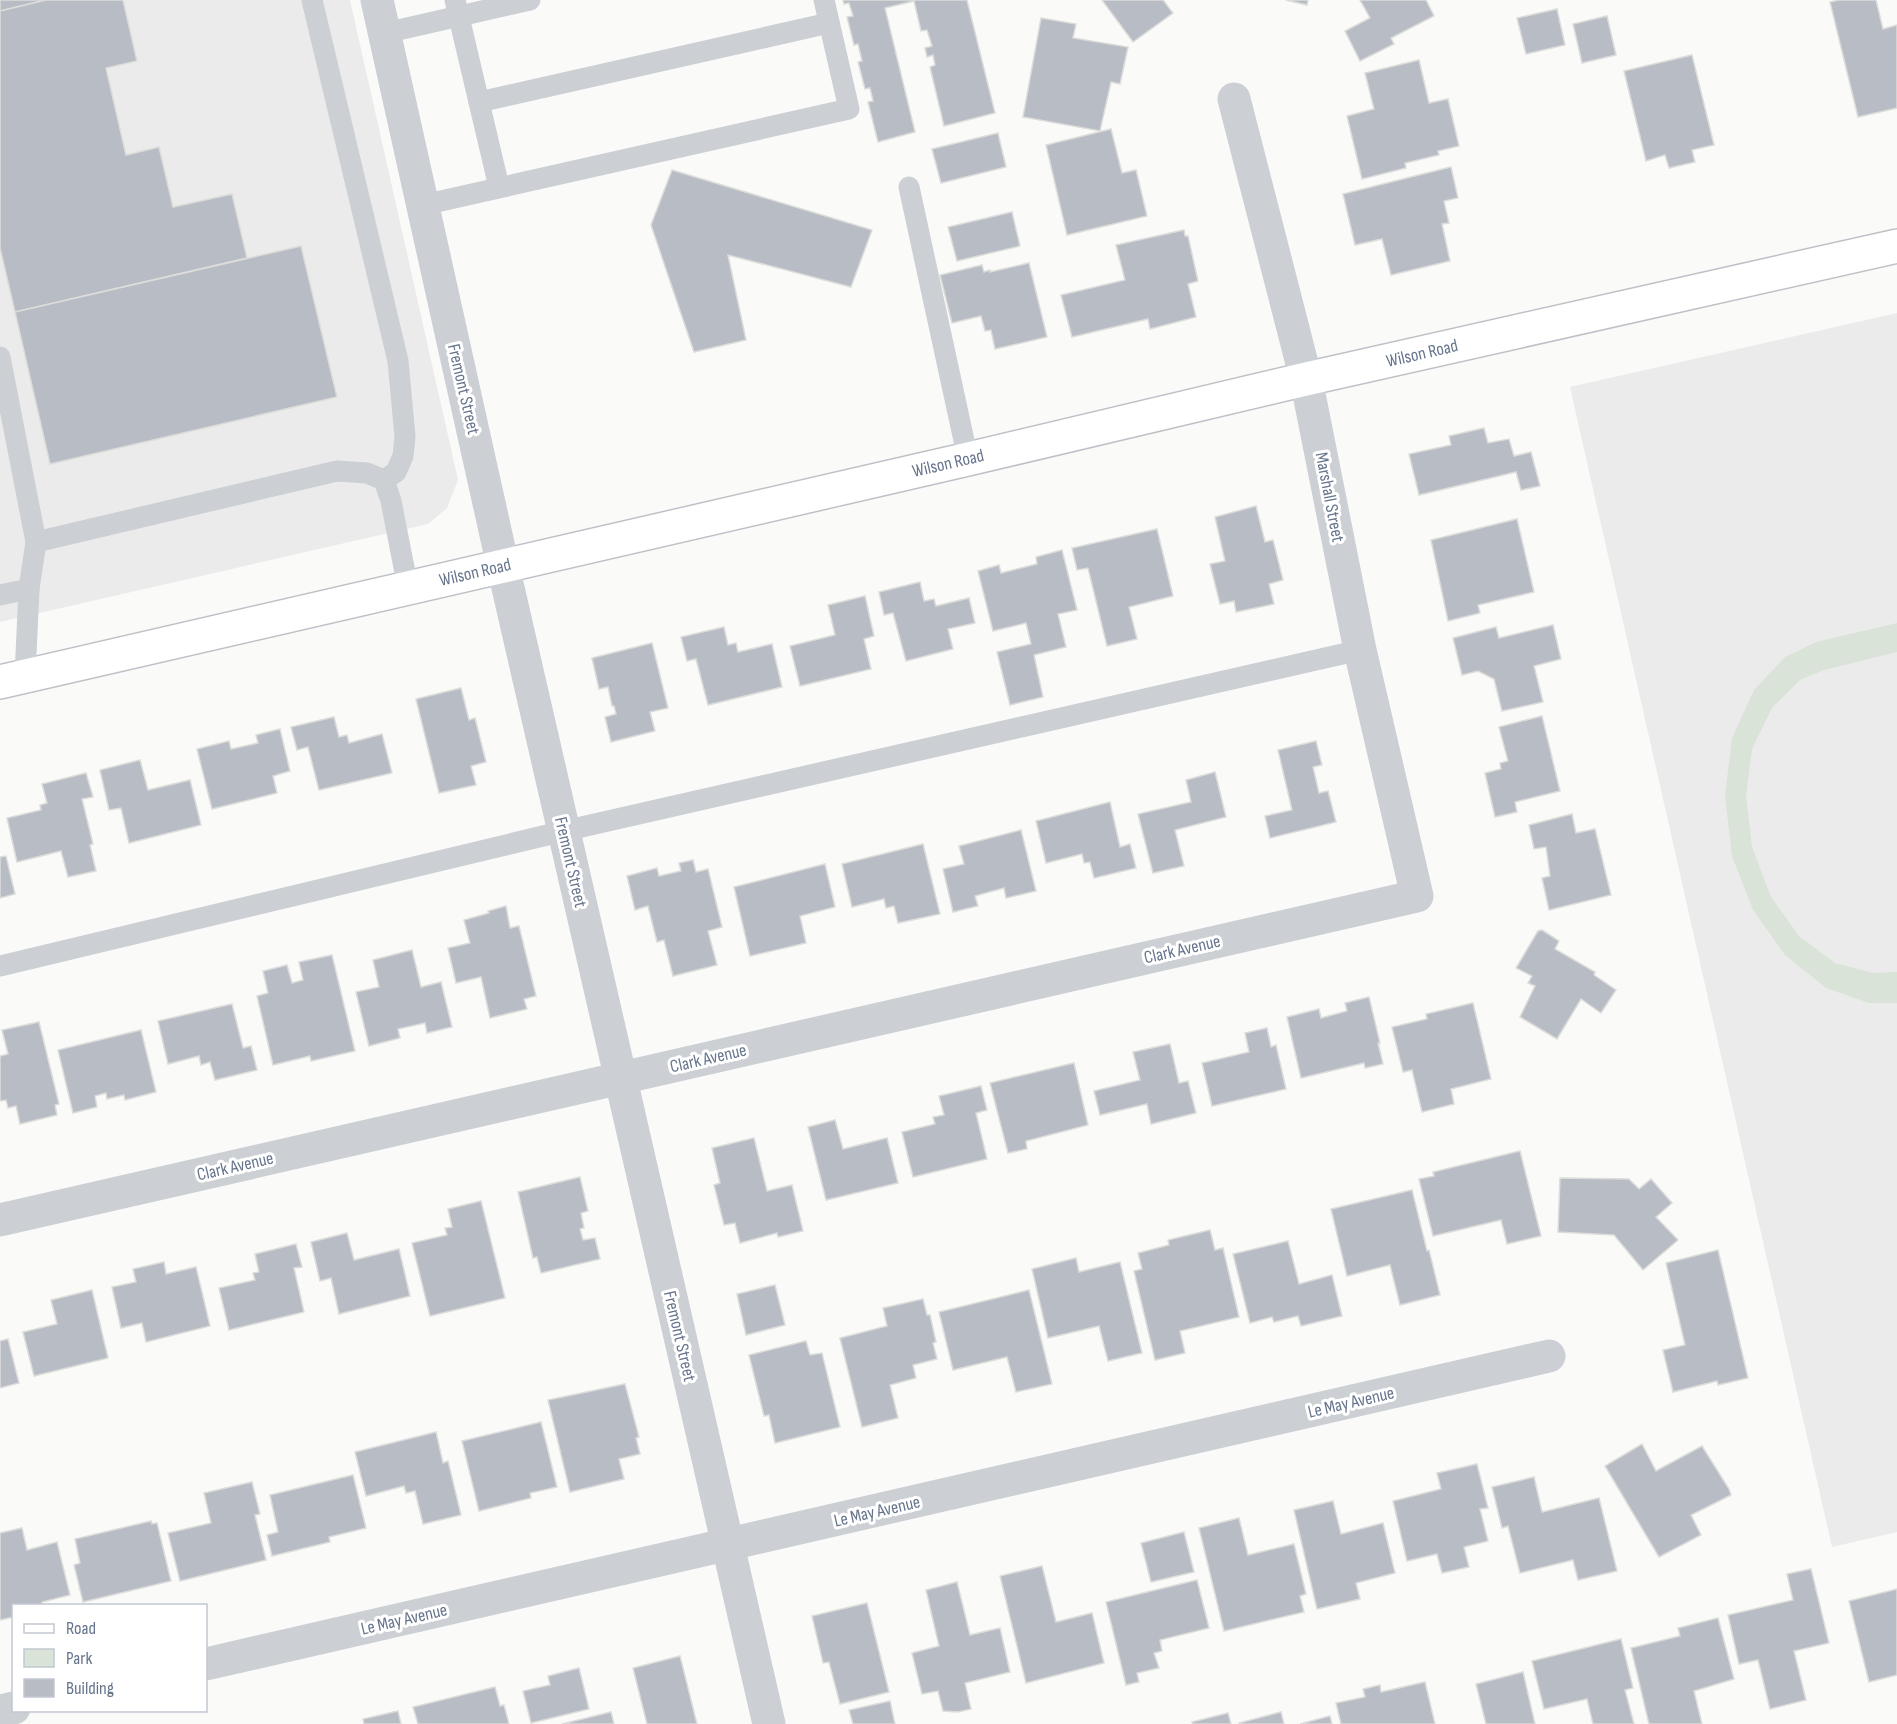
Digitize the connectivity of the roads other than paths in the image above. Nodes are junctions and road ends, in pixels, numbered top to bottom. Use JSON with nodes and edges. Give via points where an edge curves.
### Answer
{"nodes":[{"id":1,"x":312,"y":0,"type":"edge"},
{"id":2,"x":377,"y":0,"type":"edge"},
{"id":3,"x":530,"y":0,"type":"edge"},
{"id":4,"x":824,"y":0,"type":"edge"},
{"id":5,"x":457,"y":8,"type":"edge"},
{"id":6,"x":829,"y":23,"type":"junction"},
{"id":7,"x":384,"y":33,"type":"junction"},
{"id":8,"x":1234,"y":99,"type":"dead end"},
{"id":9,"x":479,"y":102,"type":"junction"},
{"id":10,"x":909,"y":187,"type":"dead end"},
{"id":11,"x":499,"y":188,"type":"junction"},
{"id":12,"x":423,"y":205,"type":"junction"},
{"id":13,"x":1897,"y":246,"type":"edge"},
{"id":14,"x":0,"y":357,"type":"edge"},
{"id":15,"x":1306,"y":379,"type":"junction"},
{"id":16,"x":968,"y":459,"type":"junction"},
{"id":17,"x":384,"y":480,"type":"junction"},
{"id":18,"x":36,"y":542,"type":"junction"},
{"id":19,"x":503,"y":566,"type":"junction"},
{"id":20,"x":408,"y":588,"type":"junction"},
{"id":21,"x":29,"y":589,"type":"junction"},
{"id":22,"x":0,"y":595,"type":"edge"},
{"id":23,"x":1360,"y":650,"type":"junction"},
{"id":24,"x":13,"y":679,"type":"edge"},
{"id":25,"x":564,"y":831,"type":"junction"},
{"id":26,"x":1417,"y":896,"type":"joint"},
{"id":27,"x":0,"y":966,"type":"edge"},
{"id":28,"x":621,"y":1078,"type":"junction"},
{"id":29,"x":0,"y":1220,"type":"edge"},
{"id":30,"x":1549,"y":1356,"type":"dead end"},
{"id":31,"x":728,"y":1545,"type":"junction"},
{"id":32,"x":207,"y":1664,"type":"edge"},
{"id":33,"x":769,"y":1724,"type":"edge"}],
"edges":[{"from":1,"to":17,"type":"lane","via":[[398,361],[403,456],[396,472]]},
{"from":2,"to":7,"type":"street","name":"Fremont Street"},
{"from":3,"to":5,"type":"lane"},
{"from":4,"to":6,"type":"lane"},
{"from":5,"to":7,"type":"lane"},
{"from":5,"to":9,"type":"lane"},
{"from":6,"to":9,"type":"lane"},
{"from":6,"to":11,"type":"lane","via":[[849,109]]},
{"from":7,"to":12,"type":"street","name":"Fremont Street"},
{"from":8,"to":15,"type":"street","name":"Marshall Street"},
{"from":9,"to":11,"type":"lane"},
{"from":10,"to":16,"type":"lane"},
{"from":11,"to":12,"type":"lane"},
{"from":12,"to":19,"type":"street","name":"Fremont Street"},
{"from":13,"to":15,"type":"street","name":"Wilson Road"},
{"from":14,"to":18,"type":"lane"},
{"from":15,"to":16,"type":"street","name":"Wilson Road"},
{"from":15,"to":23,"type":"street","name":"Marshall Street"},
{"from":16,"to":19,"type":"street","name":"Wilson Road"},
{"from":17,"to":18,"type":"lane","via":[[367,473],[337,471]]},
{"from":17,"to":20,"type":"lane"},
{"from":18,"to":21,"type":"lane"},
{"from":19,"to":20,"type":"street","name":"Wilson Road"},
{"from":19,"to":25,"type":"street","name":"Fremont Street"},
{"from":20,"to":24,"type":"street","name":"Wilson Road"},
{"from":21,"to":22,"type":"lane"},
{"from":21,"to":24,"type":"lane"},
{"from":23,"to":25,"type":"lane"},
{"from":23,"to":26,"type":"street","name":"Marshall Street"},
{"from":25,"to":27,"type":"lane"},
{"from":25,"to":28,"type":"street","name":"Fremont Street"},
{"from":26,"to":28,"type":"street","name":"Clark Avenue"},
{"from":28,"to":29,"type":"street","name":"Clark Avenue"},
{"from":28,"to":31,"type":"street","name":"Fremont Street"},
{"from":30,"to":31,"type":"street","name":"Le May Avenue"},
{"from":31,"to":32,"type":"street","name":"Le May Avenue"},
{"from":31,"to":33,"type":"street","name":"Fremont Street"}]}
